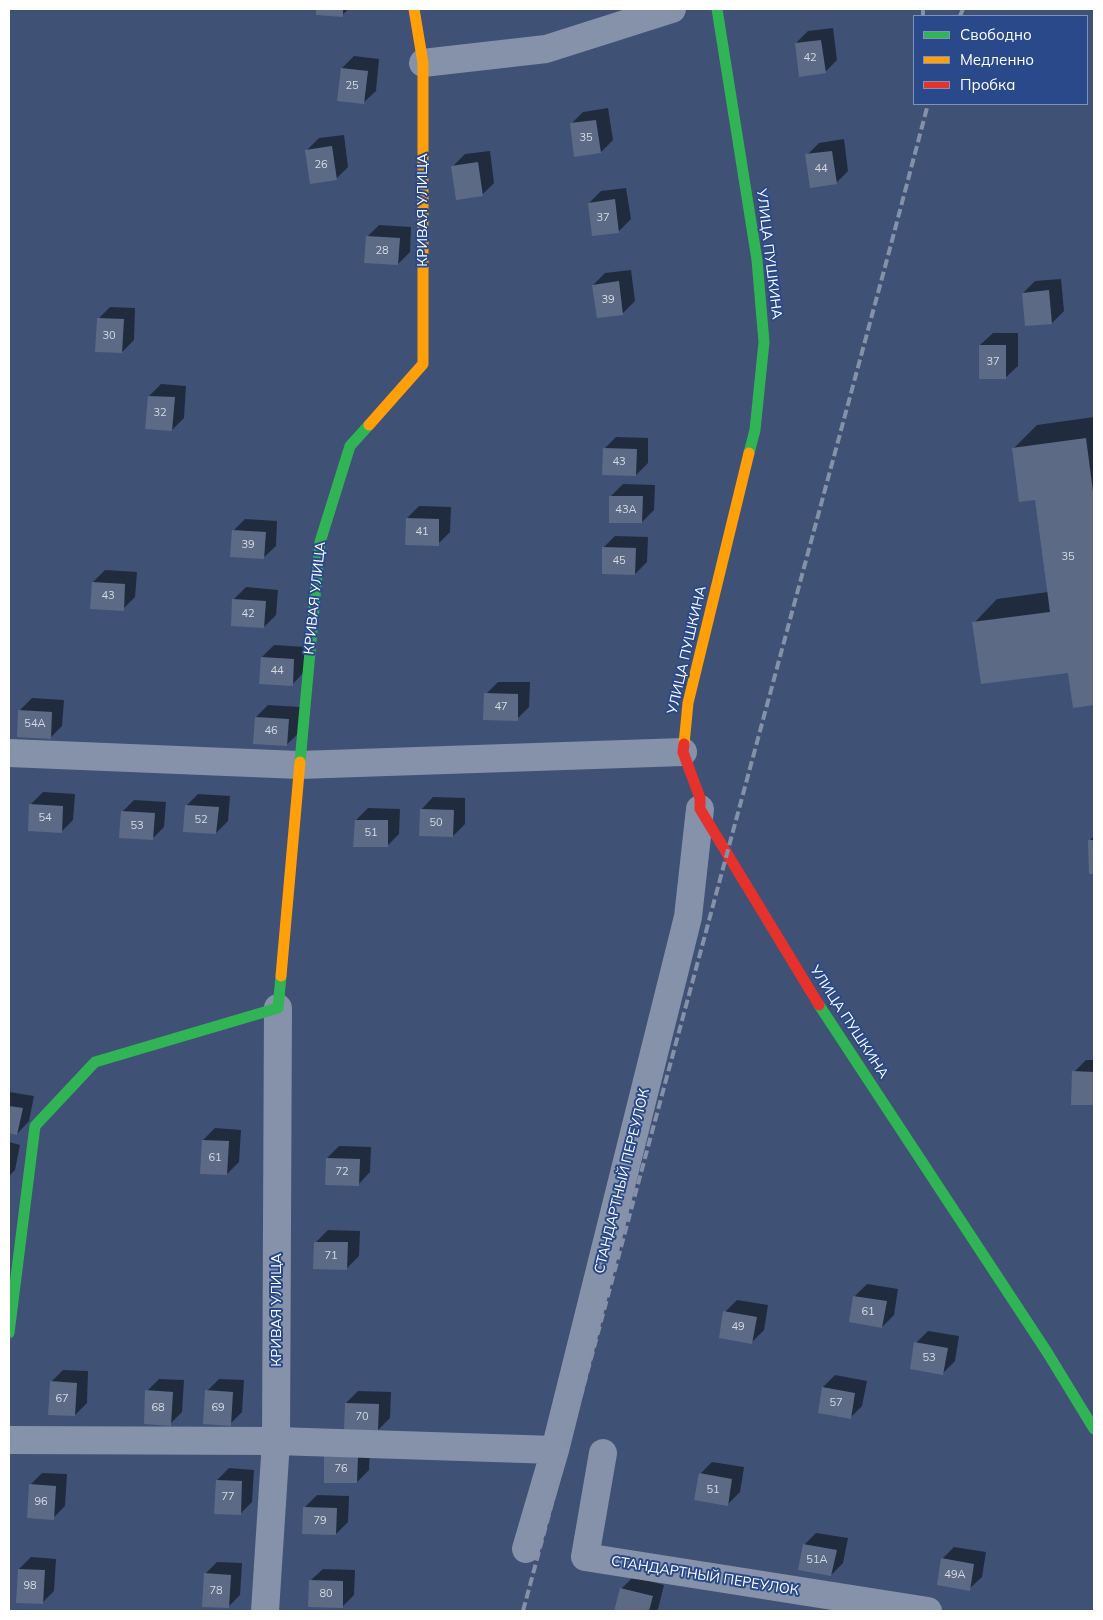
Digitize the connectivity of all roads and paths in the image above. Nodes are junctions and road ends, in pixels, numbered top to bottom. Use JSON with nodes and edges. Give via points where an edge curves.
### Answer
{"nodes":[{"id":1,"x":414,"y":9,"type":"edge"},
{"id":2,"x":672,"y":9,"type":"edge"},
{"id":3,"x":716,"y":9,"type":"edge"},
{"id":4,"x":423,"y":63,"type":"junction"},
{"id":5,"x":683,"y":752,"type":"junction"},
{"id":6,"x":9,"y":753,"type":"edge"},
{"id":7,"x":299,"y":765,"type":"junction"},
{"id":8,"x":700,"y":809,"type":"junction"},
{"id":9,"x":278,"y":1008,"type":"junction"},
{"id":10,"x":9,"y":1333,"type":"edge"},
{"id":11,"x":1094,"y":1429,"type":"edge"},
{"id":12,"x":9,"y":1440,"type":"edge"},
{"id":13,"x":276,"y":1441,"type":"junction"},
{"id":14,"x":554,"y":1450,"type":"junction"},
{"id":15,"x":603,"y":1453,"type":"dead end"},
{"id":16,"x":526,"y":1549,"type":"dead end"},
{"id":17,"x":265,"y":1611,"type":"edge"},
{"id":18,"x":928,"y":1611,"type":"edge"}],
"edges":[{"from":1,"to":4,"type":"main road","name":"КРИВАЯ УЛИЦА"},
{"from":2,"to":4,"type":"street","via":[[546,49]]},
{"from":3,"to":5,"type":"main road","name":"УЛИЦА ПУШКИНА","via":[[757,260],[764,342],[755,430],[688,703]]},
{"from":4,"to":7,"type":"main road","name":"КРИВАЯ УЛИЦА","via":[[423,364],[350,446],[322,534]]},
{"from":5,"to":7,"type":"street"},
{"from":5,"to":8,"type":"main road","name":"УЛИЦА ПУШКИНА","via":[[700,798]]},
{"from":6,"to":7,"type":"street"},
{"from":7,"to":9,"type":"main road","name":"КРИВАЯ УЛИЦА"},
{"from":8,"to":11,"type":"main road","name":"УЛИЦА ПУШКИНА","via":[[823,1011]]},
{"from":8,"to":14,"type":"street","name":"СТАНДАРТНЫЙ ПЕРЕУЛОК","via":[[688,917]]},
{"from":9,"to":10,"type":"main road","via":[[95,1062],[35,1126]]},
{"from":9,"to":13,"type":"street","name":"КРИВАЯ УЛИЦА"},
{"from":12,"to":13,"type":"street"},
{"from":13,"to":14,"type":"street"},
{"from":13,"to":17,"type":"street","name":"КРИВАЯ УЛИЦА"},
{"from":14,"to":16,"type":"street","name":"СТАНДАРТНЫЙ ПЕРЕУЛОК"},
{"from":15,"to":18,"type":"street","name":"СТАНДАРТНЫЙ ПЕРЕУЛОК","via":[[585,1557]]}]}
